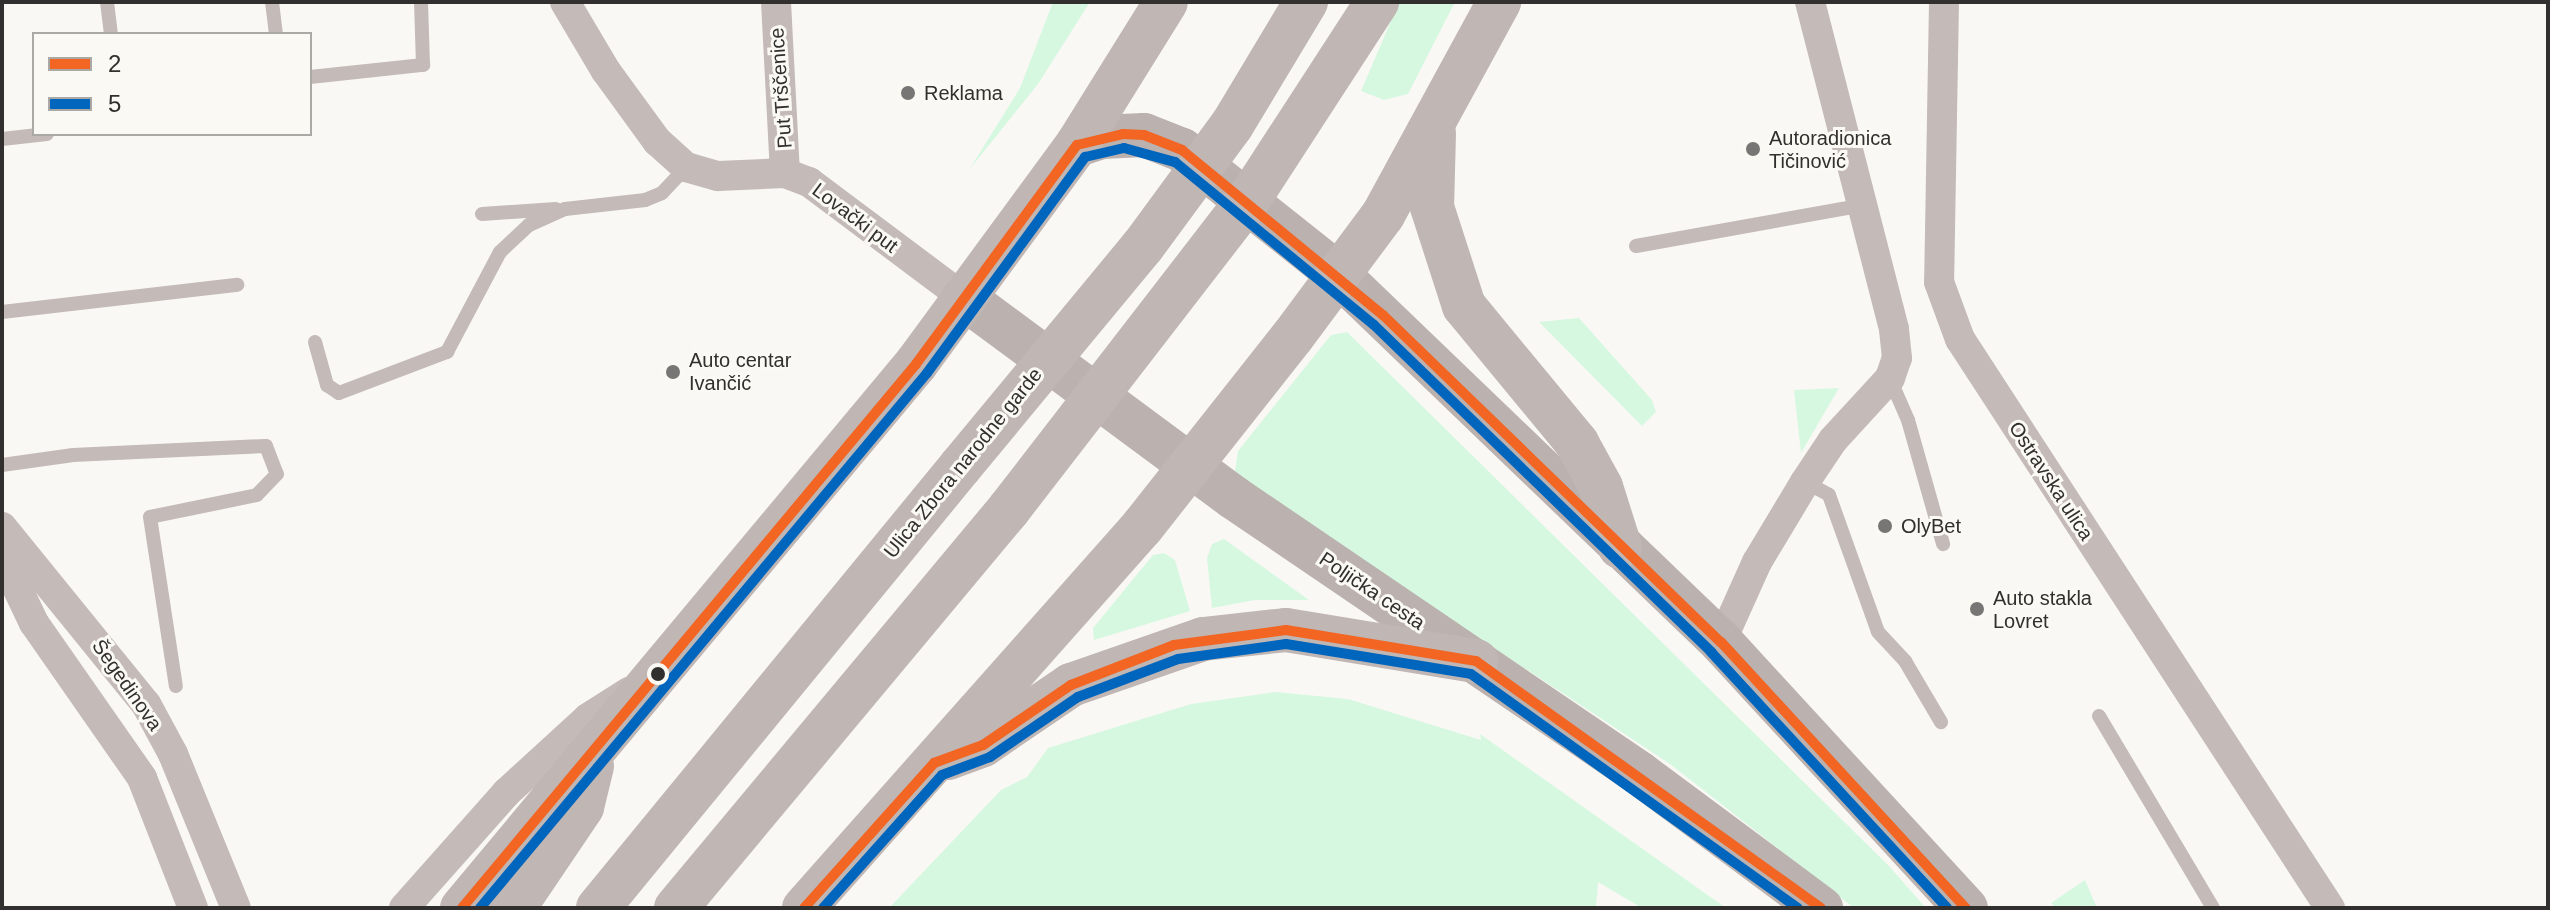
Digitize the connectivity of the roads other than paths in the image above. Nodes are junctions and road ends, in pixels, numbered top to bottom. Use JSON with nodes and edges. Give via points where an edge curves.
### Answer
{"nodes":[{"id":1,"x":107,"y":2,"type":"edge"},
{"id":2,"x":272,"y":2,"type":"edge"},
{"id":3,"x":421,"y":2,"type":"edge"},
{"id":4,"x":565,"y":2,"type":"edge"},
{"id":5,"x":776,"y":2,"type":"edge"},
{"id":6,"x":1166,"y":2,"type":"edge"},
{"id":7,"x":1306,"y":2,"type":"edge"},
{"id":8,"x":1377,"y":2,"type":"edge"},
{"id":9,"x":1499,"y":2,"type":"edge"},
{"id":10,"x":1810,"y":2,"type":"edge"},
{"id":11,"x":1944,"y":2,"type":"edge"},
{"id":12,"x":111,"y":32,"type":"edge"},
{"id":13,"x":276,"y":32,"type":"edge"},
{"id":14,"x":312,"y":77,"type":"edge"},
{"id":15,"x":1435,"y":124,"type":"junction"},
{"id":16,"x":32,"y":136,"type":"edge"},
{"id":17,"x":2,"y":139,"type":"edge"},
{"id":18,"x":1077,"y":145,"type":"junction"},
{"id":19,"x":686,"y":167,"type":"junction"},
{"id":20,"x":785,"y":173,"type":"junction"},
{"id":21,"x":1864,"y":205,"type":"junction"},
{"id":22,"x":565,"y":209,"type":"junction"},
{"id":23,"x":482,"y":214,"type":"dead end"},
{"id":24,"x":1636,"y":246,"type":"dead end"},
{"id":25,"x":1339,"y":275,"type":"junction"},
{"id":26,"x":237,"y":285,"type":"dead end"},
{"id":27,"x":964,"y":298,"type":"junction"},
{"id":28,"x":2,"y":312,"type":"edge"},
{"id":29,"x":315,"y":342,"type":"dead end"},
{"id":30,"x":1890,"y":378,"type":"junction"},
{"id":31,"x":2,"y":465,"type":"edge"},
{"id":32,"x":1190,"y":467,"type":"junction"},
{"id":33,"x":1805,"y":482,"type":"junction"},
{"id":34,"x":2,"y":527,"type":"edge"},
{"id":35,"x":1943,"y":544,"type":"dead end"},
{"id":36,"x":1620,"y":547,"type":"junction"},
{"id":37,"x":2,"y":556,"type":"edge"},
{"id":38,"x":1721,"y":642,"type":"junction"},
{"id":39,"x":1476,"y":661,"type":"junction"},
{"id":40,"x":658,"y":674,"type":"junction"},
{"id":41,"x":176,"y":686,"type":"dead end"},
{"id":42,"x":2099,"y":716,"type":"dead end"},
{"id":43,"x":1941,"y":722,"type":"dead end"},
{"id":44,"x":598,"y":745,"type":"junction"},
{"id":45,"x":934,"y":763,"type":"junction"},
{"id":46,"x":193,"y":908,"type":"edge"},
{"id":47,"x":236,"y":908,"type":"edge"},
{"id":48,"x":404,"y":908,"type":"edge"},
{"id":49,"x":462,"y":908,"type":"edge"},
{"id":50,"x":514,"y":908,"type":"edge"},
{"id":51,"x":598,"y":908,"type":"edge"},
{"id":52,"x":676,"y":908,"type":"edge"},
{"id":53,"x":804,"y":908,"type":"edge"},
{"id":54,"x":1821,"y":908,"type":"edge"},
{"id":55,"x":1966,"y":908,"type":"edge"},
{"id":56,"x":2213,"y":908,"type":"edge"},
{"id":57,"x":2330,"y":908,"type":"edge"}],
"edges":[{"from":1,"to":12,"type":"lane"},
{"from":2,"to":13,"type":"lane"},
{"from":3,"to":14,"type":"lane","via":[[423,65]]},
{"from":4,"to":19,"type":"street","name":"Lovački put","via":[[657,141]]},
{"from":5,"to":20,"type":"street","name":"Put Trščenice"},
{"from":6,"to":18,"type":"highway"},
{"from":7,"to":51,"type":"highway","name":"Ulica Zbora narodne garde","bridge":true,"via":[[1232,125],[1152,234]]},
{"from":8,"to":52,"type":"highway","bridge":true,"via":[[1253,193],[1009,509]]},
{"from":9,"to":15,"type":"highway"},
{"from":10,"to":21,"type":"street"},
{"from":11,"to":57,"type":"street","name":"Ostravska ulica","via":[[1939,282],[1960,339]]},
{"from":15,"to":25,"type":"highway","via":[[1383,215]]},
{"from":15,"to":36,"type":"highway","via":[[1432,207],[1464,306],[1577,443],[1601,487]]},
{"from":16,"to":17,"type":"lane"},
{"from":18,"to":25,"type":"main road","via":[[1101,137],[1144,135],[1182,150]]},
{"from":18,"to":27,"type":"highway"},
{"from":19,"to":20,"type":"street","name":"Lovački put","via":[[718,176]]},
{"from":19,"to":22,"type":"lane","via":[[662,193],[645,200]]},
{"from":20,"to":27,"type":"street","name":"Lovački put","via":[[809,182]]},
{"from":21,"to":24,"type":"lane"},
{"from":21,"to":30,"type":"street","via":[[1894,329],[1897,358]]},
{"from":22,"to":23,"type":"lane"},
{"from":22,"to":29,"type":"lane","via":[[529,225],[500,252],[447,352],[339,393],[327,385]]},
{"from":25,"to":32,"type":"highway"},
{"from":25,"to":36,"type":"main road"},
{"from":26,"to":28,"type":"lane"},
{"from":27,"to":32,"type":"main road","name":"Poljička cesta"},
{"from":27,"to":40,"type":"highway","via":[[916,364]]},
{"from":30,"to":33,"type":"street","via":[[1833,440]]},
{"from":30,"to":35,"type":"lane","via":[[1908,420]]},
{"from":31,"to":41,"type":"lane","via":[[73,455],[266,446],[277,474],[257,495],[150,517]]},
{"from":32,"to":39,"type":"main road","name":"Poljička cesta"},
{"from":32,"to":45,"type":"highway"},
{"from":33,"to":38,"type":"street","via":[[1757,562]]},
{"from":33,"to":43,"type":"lane","via":[[1829,495],[1878,632],[1905,661]]},
{"from":34,"to":47,"type":"street","name":"Šegedinova","via":[[146,704],[173,754]]},
{"from":36,"to":38,"type":"main road"},
{"from":37,"to":46,"type":"street","name":"Šegedinova","via":[[34,623],[142,778]]},
{"from":38,"to":55,"type":"main road"},
{"from":39,"to":45,"type":"highway","via":[[1286,630],[1203,639],[1071,685],[983,745]]},
{"from":39,"to":54,"type":"main road","name":"Poljička cesta"},
{"from":40,"to":44,"type":"highway"},
{"from":40,"to":48,"type":"street","via":[[588,718],[506,793]]},
{"from":42,"to":56,"type":"lane"},
{"from":44,"to":49,"type":"highway"},
{"from":44,"to":50,"type":"highway","via":[[582,807]]},
{"from":45,"to":53,"type":"highway"}]}
